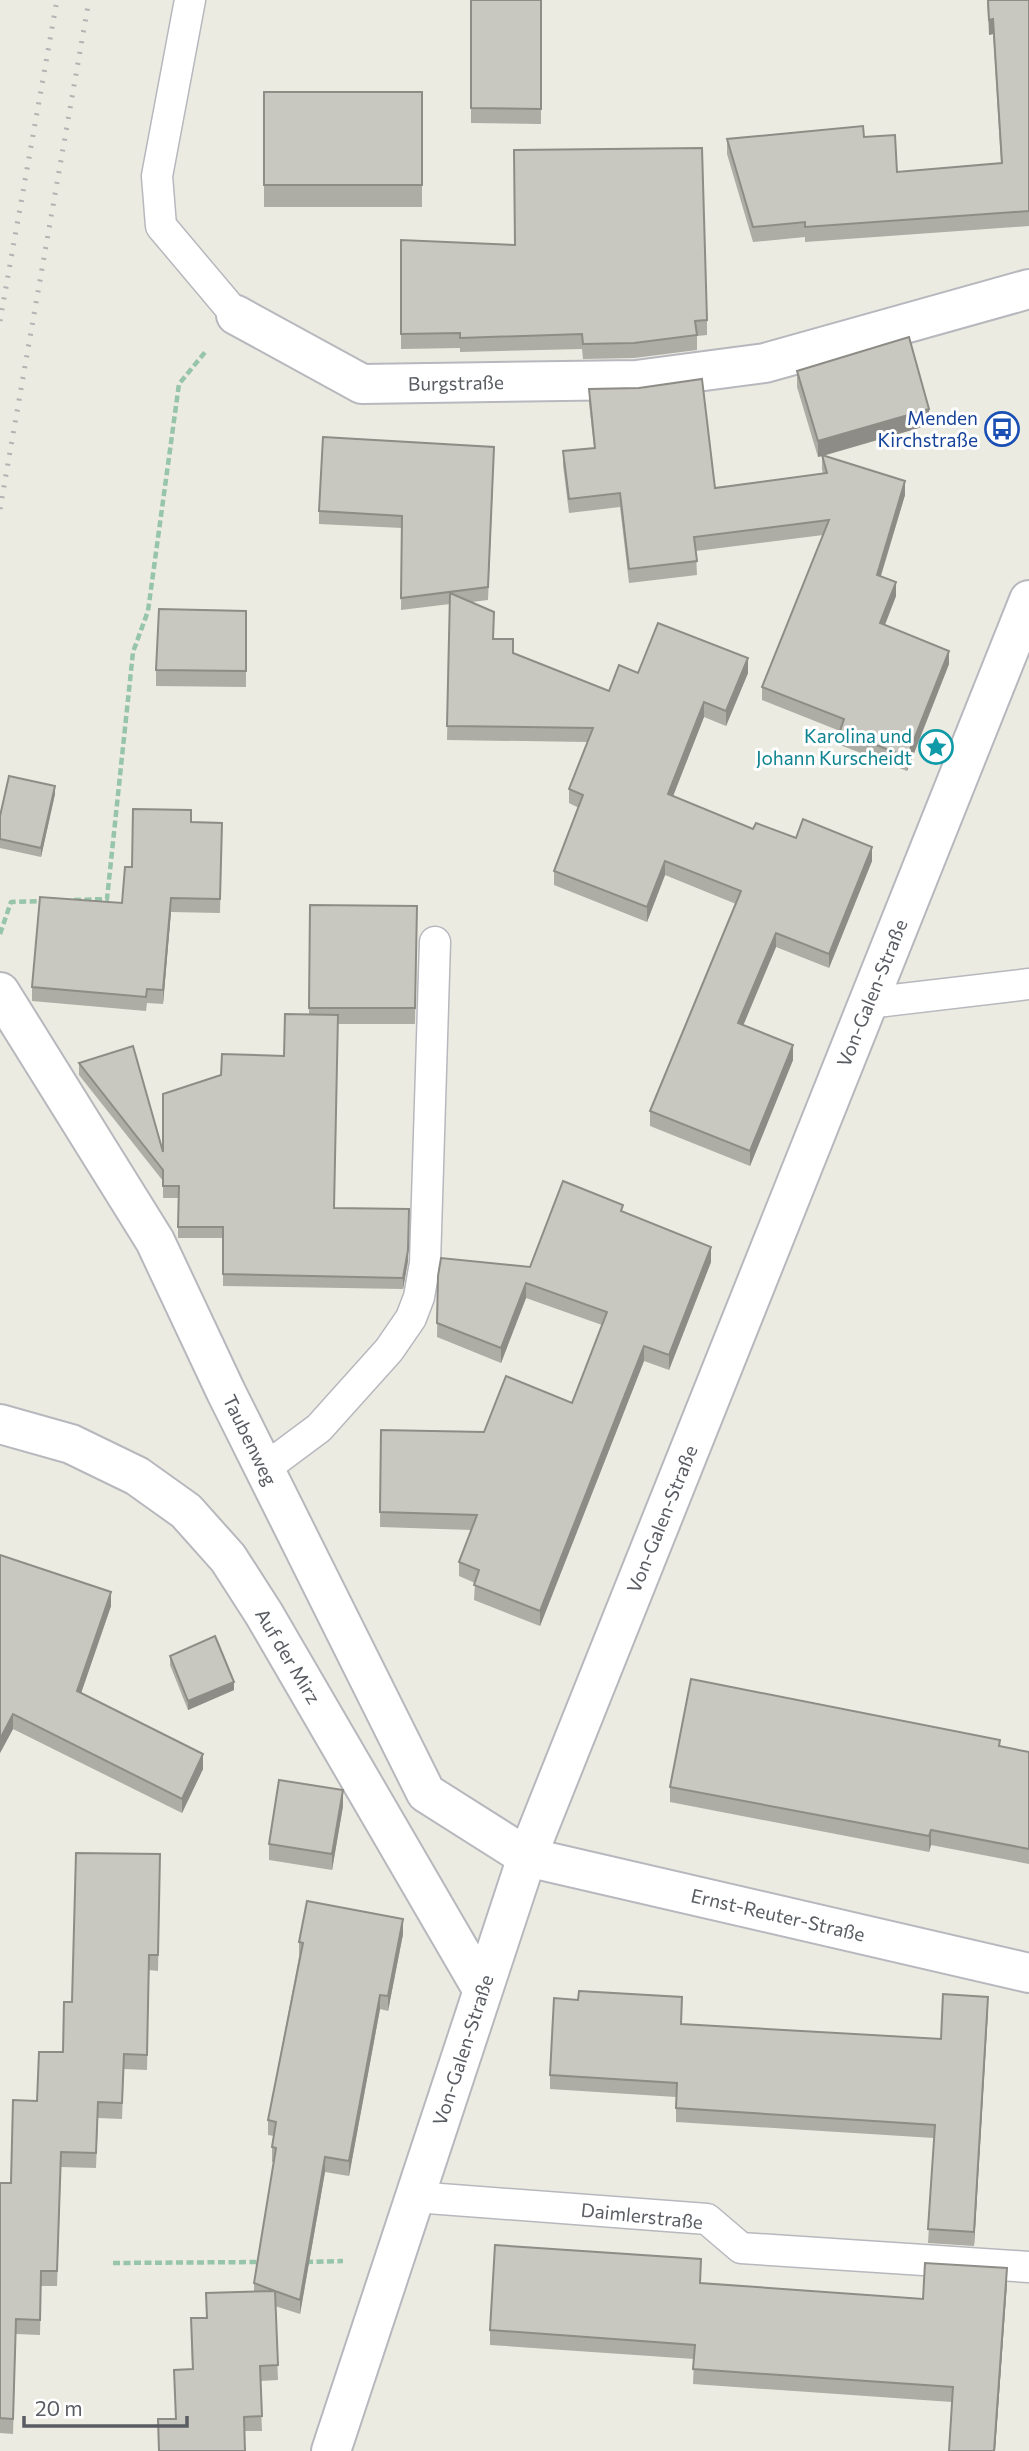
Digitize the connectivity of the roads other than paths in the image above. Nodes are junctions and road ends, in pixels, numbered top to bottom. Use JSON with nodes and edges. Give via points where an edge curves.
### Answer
{"nodes":[{"id":1,"x":190,"y":0,"type":"edge"},
{"id":2,"x":1029,"y":289,"type":"edge"},
{"id":3,"x":236,"y":315,"type":"joint"},
{"id":4,"x":1029,"y":600,"type":"edge"},
{"id":5,"x":435,"y":942,"type":"dead end"},
{"id":6,"x":1029,"y":984,"type":"edge"},
{"id":7,"x":0,"y":992,"type":"edge"},
{"id":8,"x":868,"y":1003,"type":"junction"},
{"id":9,"x":0,"y":1424,"type":"edge"},
{"id":10,"x":264,"y":1469,"type":"junction"},
{"id":11,"x":527,"y":1857,"type":"junction"},
{"id":12,"x":1029,"y":1973,"type":"edge"},
{"id":13,"x":482,"y":1989,"type":"junction"},
{"id":14,"x":414,"y":2197,"type":"junction"},
{"id":15,"x":1029,"y":2267,"type":"edge"},
{"id":16,"x":331,"y":2451,"type":"edge"}],
"edges":[{"from":1,"to":3,"type":"lane","name":"Burgstraße","via":[[157,176],[161,226]]},
{"from":2,"to":3,"type":"street","name":"Burgstraße","via":[[765,363],[636,380],[362,384]]},
{"from":4,"to":8,"type":"street","name":"Von-Galen-Straße"},
{"from":5,"to":10,"type":"lane","via":[[425,1263],[419,1297],[411,1318],[347,1398],[319,1428]]},
{"from":6,"to":8,"type":"lane"},
{"from":7,"to":10,"type":"street","name":"Taubenweg","via":[[155,1241]]},
{"from":8,"to":11,"type":"street","name":"Von-Galen-Straße"},
{"from":9,"to":13,"type":"street","name":"Auf der Mirz","via":[[71,1444],[137,1476],[186,1511],[228,1558]]},
{"from":10,"to":11,"type":"street","name":"Taubenweg","via":[[426,1793]]},
{"from":11,"to":12,"type":"street","name":"Ernst-Reuter-Straße"},
{"from":11,"to":13,"type":"street","name":"Von-Galen-Straße"},
{"from":13,"to":14,"type":"street","name":"Von-Galen-Straße"},
{"from":14,"to":15,"type":"lane","name":"Daimlerstraße","via":[[707,2219],[741,2248]]},
{"from":14,"to":16,"type":"street","name":"Von-Galen-Straße"}]}
